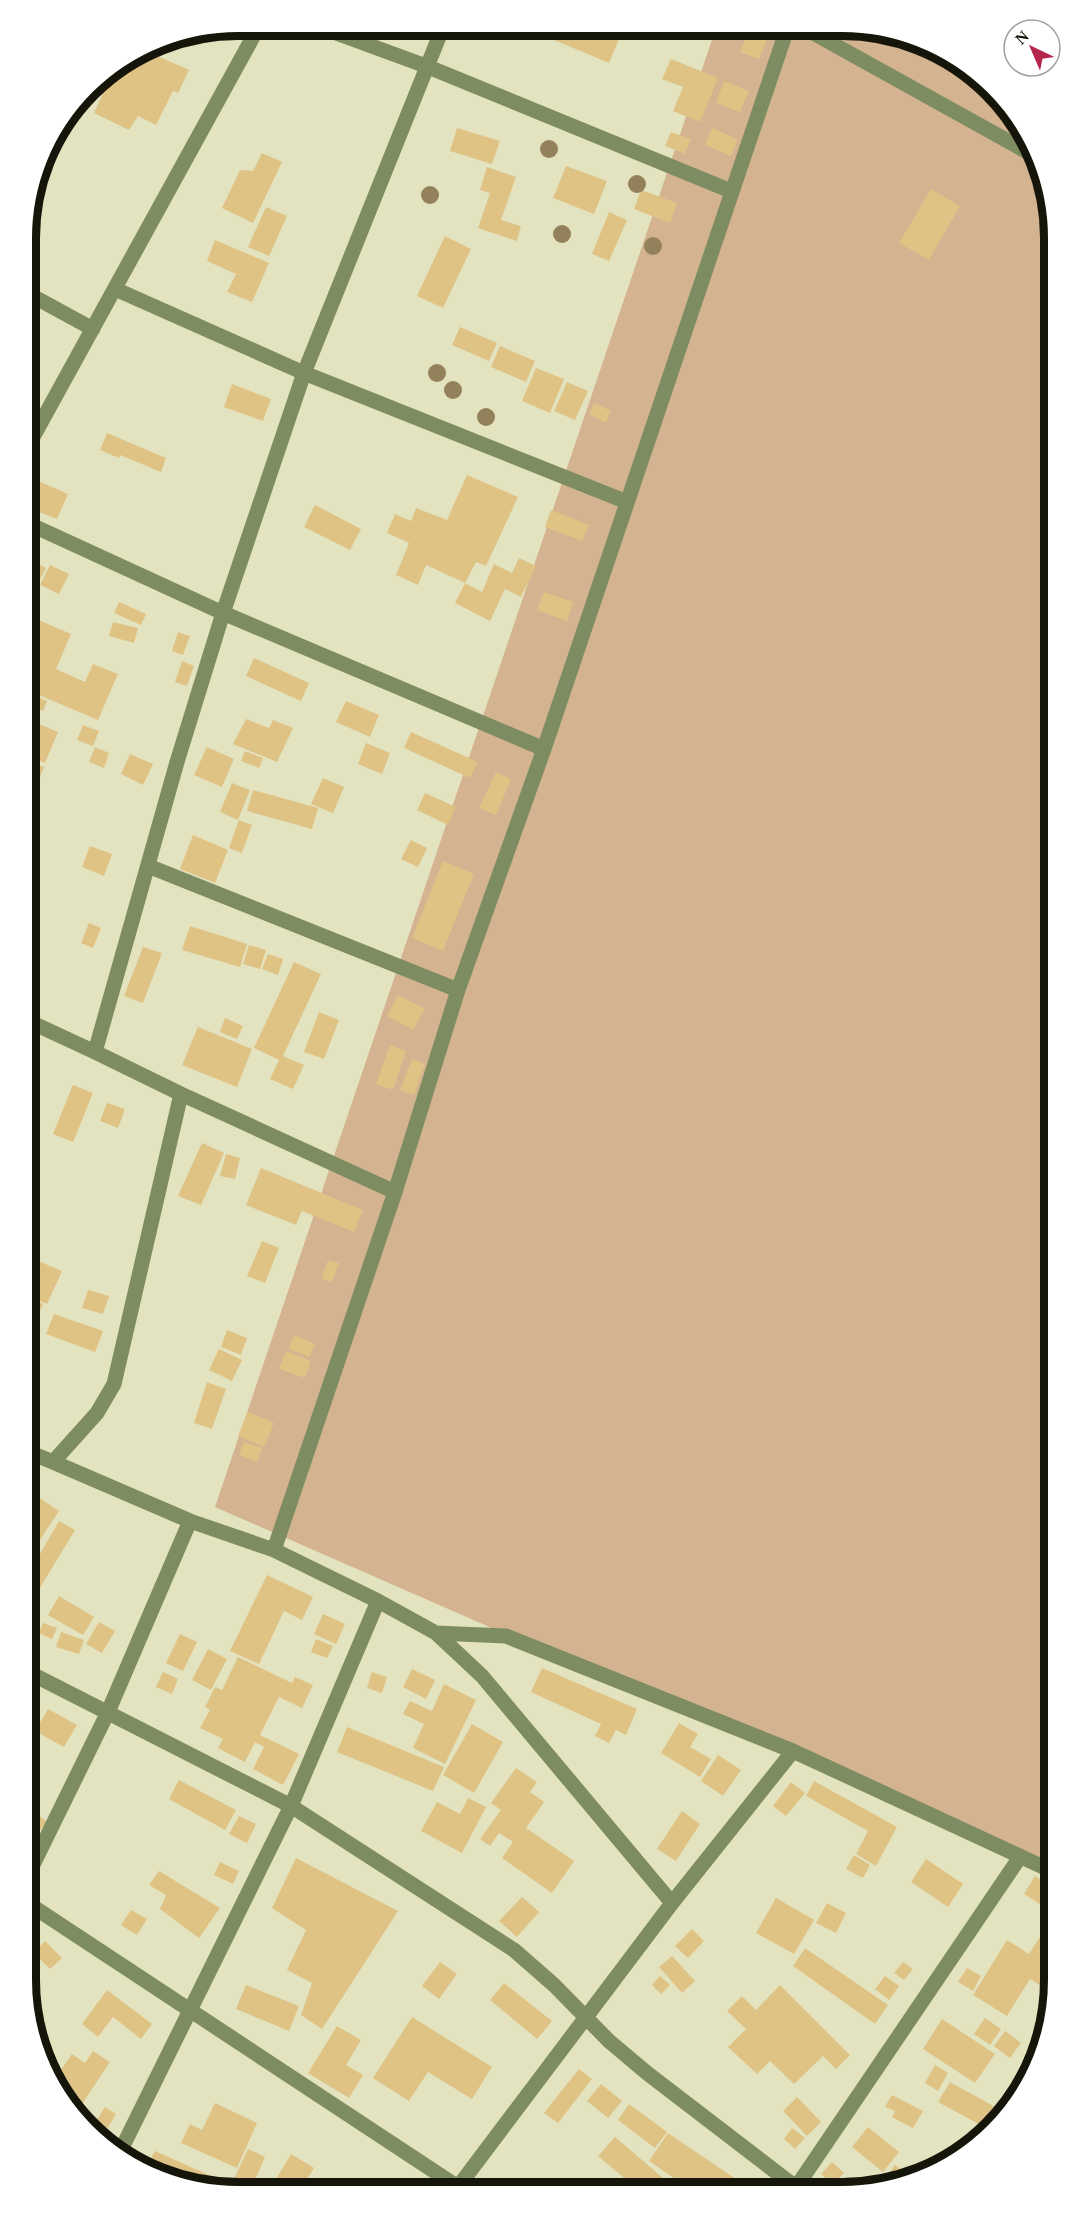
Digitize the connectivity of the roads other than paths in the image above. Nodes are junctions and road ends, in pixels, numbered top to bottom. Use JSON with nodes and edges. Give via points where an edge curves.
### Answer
{"nodes":[{"id":1,"x":254,"y":36,"type":"edge"},
{"id":2,"x":344,"y":36,"type":"edge"},
{"id":3,"x":439,"y":36,"type":"edge"},
{"id":4,"x":785,"y":36,"type":"edge"},
{"id":5,"x":819,"y":36,"type":"edge"},
{"id":6,"x":426,"y":66,"type":"junction"},
{"id":7,"x":1023,"y":149,"type":"edge"},
{"id":8,"x":731,"y":191,"type":"junction"},
{"id":9,"x":115,"y":290,"type":"junction"},
{"id":10,"x":36,"y":298,"type":"edge"},
{"id":11,"x":93,"y":329,"type":"junction"},
{"id":12,"x":304,"y":373,"type":"junction"},
{"id":13,"x":36,"y":432,"type":"edge"},
{"id":14,"x":627,"y":502,"type":"junction"},
{"id":15,"x":36,"y":527,"type":"edge"},
{"id":16,"x":223,"y":613,"type":"junction"},
{"id":17,"x":544,"y":749,"type":"junction"},
{"id":18,"x":148,"y":866,"type":"junction"},
{"id":19,"x":458,"y":990,"type":"junction"},
{"id":20,"x":36,"y":1025,"type":"edge"},
{"id":21,"x":95,"y":1052,"type":"junction"},
{"id":22,"x":181,"y":1094,"type":"junction"},
{"id":23,"x":395,"y":1192,"type":"junction"},
{"id":24,"x":36,"y":1455,"type":"edge"},
{"id":25,"x":53,"y":1462,"type":"junction"},
{"id":26,"x":190,"y":1521,"type":"junction"},
{"id":27,"x":274,"y":1550,"type":"junction"},
{"id":28,"x":378,"y":1601,"type":"junction"},
{"id":29,"x":436,"y":1633,"type":"junction"},
{"id":30,"x":36,"y":1676,"type":"edge"},
{"id":31,"x":108,"y":1712,"type":"junction"},
{"id":32,"x":793,"y":1751,"type":"junction"},
{"id":33,"x":291,"y":1806,"type":"junction"},
{"id":34,"x":1020,"y":1857,"type":"junction"},
{"id":35,"x":36,"y":1859,"type":"edge"},
{"id":36,"x":1044,"y":1868,"type":"edge"},
{"id":37,"x":672,"y":1903,"type":"junction"},
{"id":38,"x":36,"y":1909,"type":"edge"},
{"id":39,"x":192,"y":2010,"type":"junction"},
{"id":40,"x":587,"y":2019,"type":"junction"},
{"id":41,"x":123,"y":2146,"type":"edge"},
{"id":42,"x":447,"y":2182,"type":"edge"},
{"id":43,"x":462,"y":2182,"type":"edge"},
{"id":44,"x":786,"y":2182,"type":"edge"},
{"id":45,"x":803,"y":2182,"type":"edge"}],
"edges":[{"from":1,"to":9,"type":"street"},
{"from":2,"to":6,"type":"street"},
{"from":3,"to":6,"type":"street"},
{"from":4,"to":8,"type":"street"},
{"from":5,"to":7,"type":"street"},
{"from":6,"to":8,"type":"street"},
{"from":6,"to":12,"type":"street"},
{"from":8,"to":14,"type":"street"},
{"from":9,"to":11,"type":"street"},
{"from":9,"to":12,"type":"street"},
{"from":10,"to":11,"type":"street"},
{"from":11,"to":13,"type":"street"},
{"from":12,"to":14,"type":"street"},
{"from":12,"to":16,"type":"street"},
{"from":14,"to":17,"type":"street"},
{"from":15,"to":16,"type":"street"},
{"from":16,"to":17,"type":"street"},
{"from":16,"to":18,"type":"street"},
{"from":17,"to":19,"type":"street"},
{"from":18,"to":19,"type":"street"},
{"from":18,"to":21,"type":"street"},
{"from":19,"to":23,"type":"street"},
{"from":20,"to":21,"type":"street"},
{"from":21,"to":22,"type":"street"},
{"from":22,"to":23,"type":"street"},
{"from":22,"to":25,"type":"street","via":[[114,1384],[97,1413]]},
{"from":23,"to":27,"type":"street"},
{"from":24,"to":25,"type":"street"},
{"from":25,"to":26,"type":"street"},
{"from":26,"to":27,"type":"street"},
{"from":26,"to":31,"type":"street"},
{"from":27,"to":28,"type":"street"},
{"from":28,"to":29,"type":"street"},
{"from":28,"to":33,"type":"street"},
{"from":29,"to":32,"type":"street","via":[[506,1636]]},
{"from":29,"to":37,"type":"street","via":[[482,1676]]},
{"from":30,"to":31,"type":"street"},
{"from":31,"to":33,"type":"street"},
{"from":31,"to":35,"type":"street"},
{"from":32,"to":34,"type":"street"},
{"from":32,"to":37,"type":"street"},
{"from":33,"to":39,"type":"street"},
{"from":33,"to":40,"type":"street","via":[[514,1950]]},
{"from":34,"to":36,"type":"street"},
{"from":34,"to":45,"type":"street"},
{"from":37,"to":40,"type":"street"},
{"from":38,"to":39,"type":"street"},
{"from":39,"to":41,"type":"street"},
{"from":39,"to":42,"type":"street"},
{"from":40,"to":43,"type":"street"},
{"from":40,"to":44,"type":"street","via":[[647,2073]]}]}
